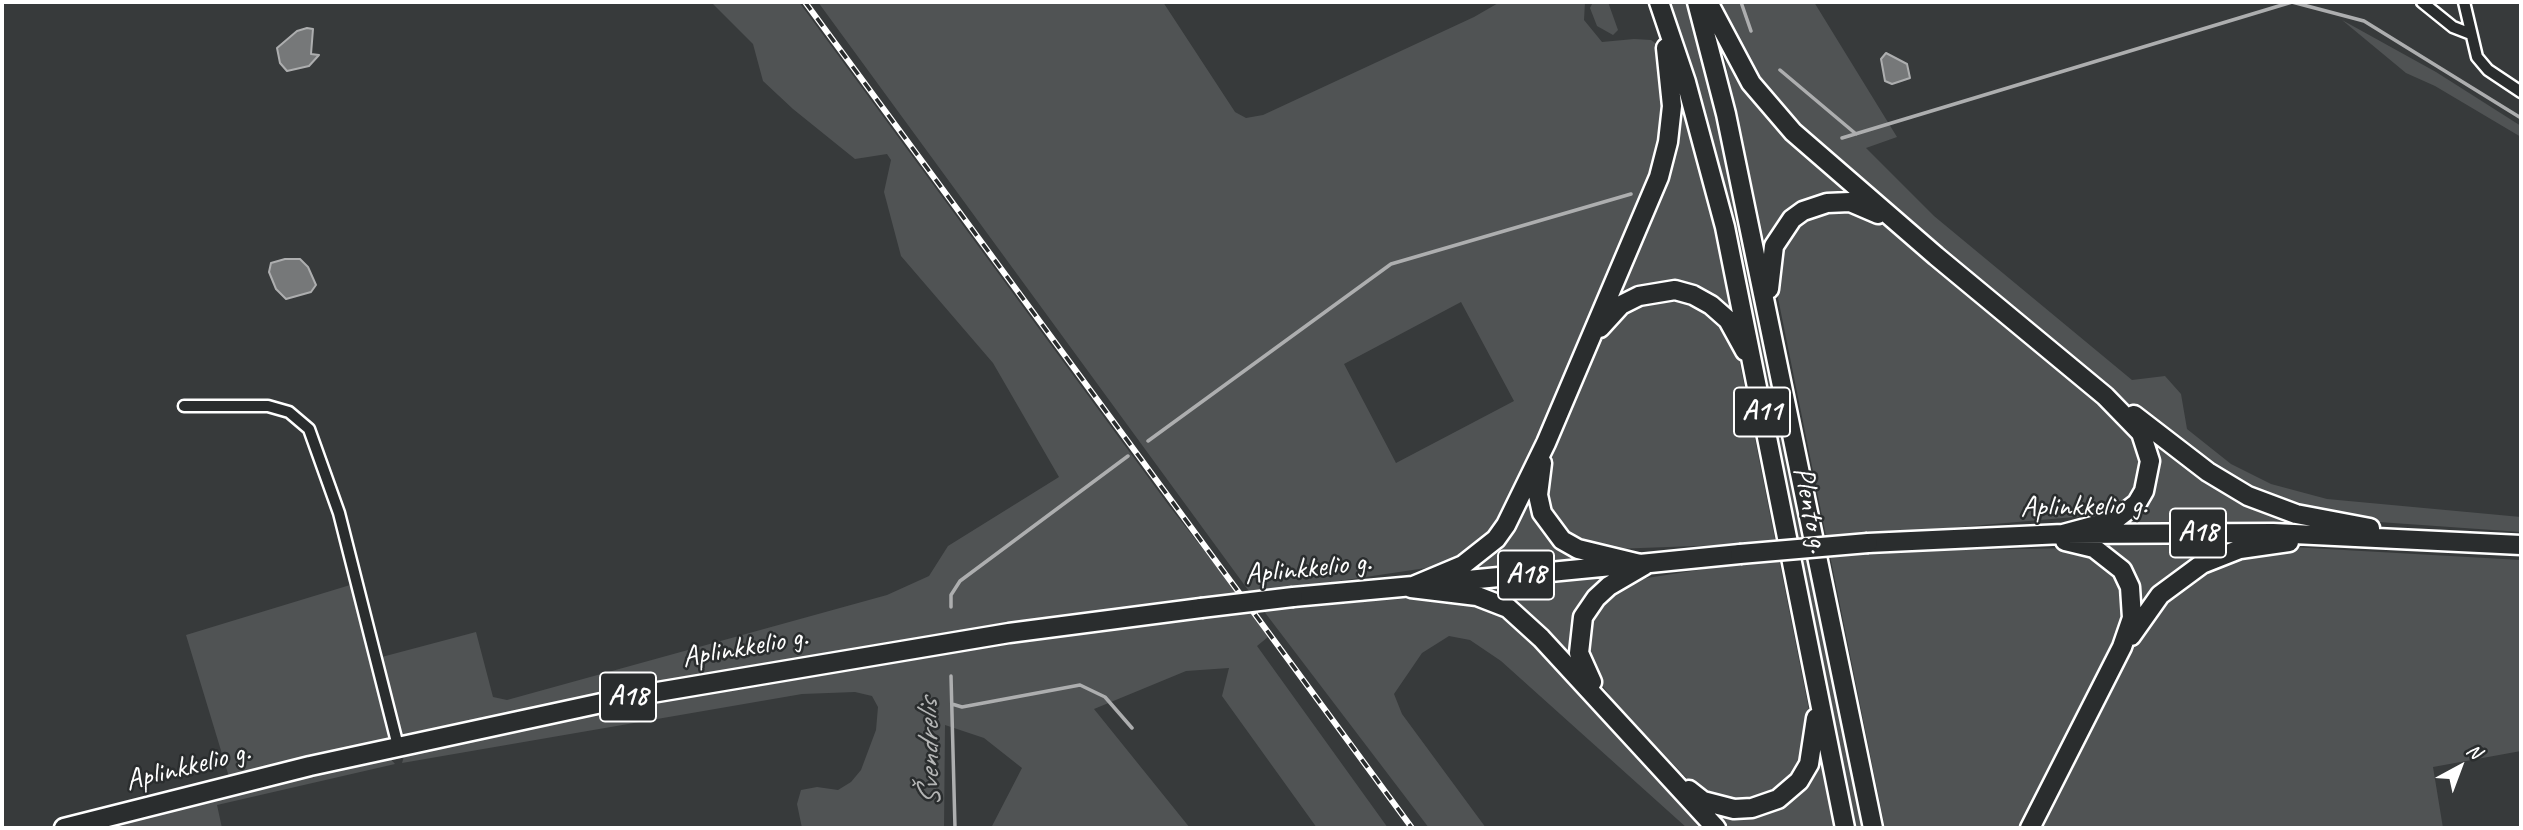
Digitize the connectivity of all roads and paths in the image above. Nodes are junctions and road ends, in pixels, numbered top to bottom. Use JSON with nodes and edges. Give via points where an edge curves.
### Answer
{"nodes":[{"id":1,"x":1652,"y":2,"type":"edge"},
{"id":2,"x":1659,"y":2,"type":"edge"},
{"id":3,"x":1696,"y":2,"type":"edge"},
{"id":4,"x":1709,"y":2,"type":"edge"},
{"id":5,"x":2422,"y":2,"type":"edge"},
{"id":6,"x":2464,"y":2,"type":"edge"},
{"id":7,"x":2470,"y":34,"type":"junction"},
{"id":8,"x":2521,"y":92,"type":"edge"},
{"id":9,"x":1937,"y":257,"type":"junction"},
{"id":10,"x":1768,"y":310,"type":"junction"},
{"id":11,"x":1587,"y":345,"type":"junction"},
{"id":12,"x":1753,"y":366,"type":"junction"},
{"id":13,"x":2105,"y":396,"type":"junction"},
{"id":14,"x":184,"y":407,"type":"dead end"},
{"id":15,"x":1546,"y":443,"type":"junction"},
{"id":16,"x":2063,"y":534,"type":"junction"},
{"id":17,"x":2042,"y":535,"type":"junction"},
{"id":18,"x":2332,"y":536,"type":"junction"},
{"id":19,"x":2429,"y":539,"type":"junction"},
{"id":20,"x":2521,"y":545,"type":"edge"},
{"id":21,"x":1644,"y":563,"type":"junction"},
{"id":22,"x":1408,"y":587,"type":"junction"},
{"id":23,"x":2122,"y":647,"type":"junction"},
{"id":24,"x":1818,"y":690,"type":"junction"},
{"id":25,"x":1608,"y":709,"type":"junction"},
{"id":26,"x":398,"y":746,"type":"junction"},
{"id":27,"x":1863,"y":773,"type":"junction"},
{"id":28,"x":1674,"y":779,"type":"junction"},
{"id":29,"x":64,"y":828,"type":"edge"},
{"id":30,"x":1716,"y":828,"type":"edge"},
{"id":31,"x":1845,"y":828,"type":"edge"},
{"id":32,"x":1873,"y":828,"type":"edge"},
{"id":33,"x":1879,"y":828,"type":"edge"},
{"id":34,"x":2030,"y":828,"type":"edge"}],
"edges":[{"from":1,"to":11,"type":"highway","via":[[1667,51],[1672,106],[1668,142],[1659,177]]},
{"from":2,"to":12,"type":"highway","name":"Plento g.","number":"A11","via":[[1706,153]]},
{"from":3,"to":10,"type":"highway","name":"Plento g.","number":"A11","via":[[1726,114]]},
{"from":4,"to":9,"type":"highway","via":[[1739,64],[1770,108]]},
{"from":5,"to":7,"type":"street","via":[[2453,27]]},
{"from":6,"to":7,"type":"street"},
{"from":7,"to":8,"type":"street","via":[[2477,57],[2488,70]]},
{"from":9,"to":10,"type":"highway","via":[[1866,208],[1850,202],[1815,206],[1792,219],[1774,246]]},
{"from":9,"to":13,"type":"highway"},
{"from":10,"to":27,"type":"highway","name":"Plento g.","number":"A11"},
{"from":11,"to":12,"type":"highway","via":[[1621,304],[1675,290],[1711,305],[1728,320]]},
{"from":11,"to":15,"type":"highway"},
{"from":12,"to":24,"type":"highway","name":"Plento g.","number":"A11"},
{"from":13,"to":16,"type":"highway","via":[[2141,433],[2148,447],[2149,475],[2144,491],[2126,513]]},
{"from":13,"to":19,"type":"highway","via":[[2208,472],[2271,506]]},
{"from":14,"to":26,"type":"street","via":[[268,406],[289,412],[309,429],[339,513]]},
{"from":15,"to":21,"type":"highway","via":[[1538,495],[1550,527],[1578,549]]},
{"from":15,"to":22,"type":"highway","via":[[1496,539],[1464,565]]},
{"from":16,"to":17,"type":"highway","name":"Aplinkkelio g.","number":"A18"},
{"from":16,"to":18,"type":"highway","name":"Aplinkkelio g.","number":"A18"},
{"from":17,"to":21,"type":"highway","name":"Aplinkkelio g.","number":"A18","bridge":true,"via":[[1868,543]]},
{"from":17,"to":23,"type":"highway","via":[[2094,548],[2122,570],[2133,599]]},
{"from":18,"to":19,"type":"highway","name":"Aplinkkelio g.","number":"A18"},
{"from":18,"to":23,"type":"highway","via":[[2240,550],[2202,564],[2160,596]]},
{"from":19,"to":20,"type":"highway","name":"Aplinkkelio g.","number":"A18"},
{"from":21,"to":22,"type":"highway","name":"Aplinkkelio g.","number":"A18"},
{"from":21,"to":25,"type":"highway","via":[[1596,598],[1580,629],[1582,664]]},
{"from":22,"to":25,"type":"highway","via":[[1477,596],[1508,608]]},
{"from":22,"to":26,"type":"highway","name":"Aplinkkelio g.","number":"A18","bridge":true,"via":[[1201,608],[826,662],[634,696]]},
{"from":23,"to":34,"type":"highway"},
{"from":24,"to":28,"type":"highway","via":[[1809,764],[1777,799],[1752,808],[1718,807]]},
{"from":24,"to":31,"type":"highway","name":"Plento g.","number":"A11"},
{"from":25,"to":28,"type":"highway"},
{"from":26,"to":29,"type":"highway","name":"Aplinkkelio g.","number":"A18"},
{"from":27,"to":32,"type":"highway","name":"Plento g.","number":"A11"},
{"from":27,"to":33,"type":"highway"},
{"from":28,"to":30,"type":"highway"}]}
